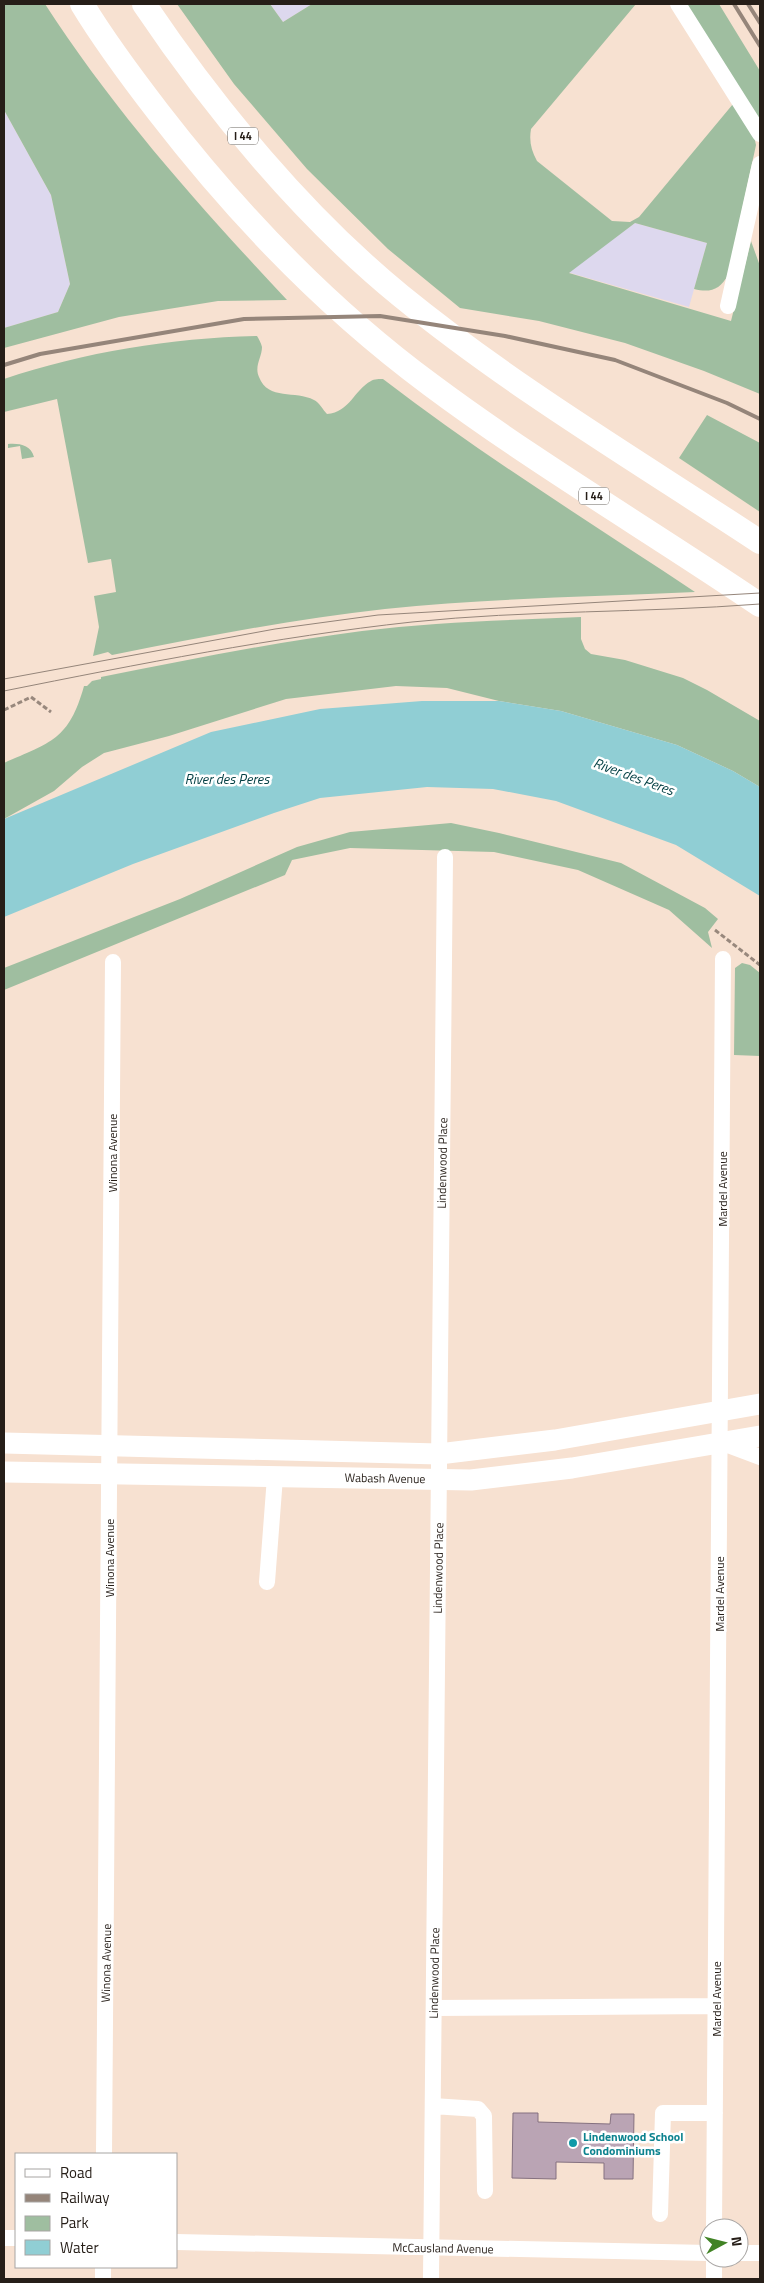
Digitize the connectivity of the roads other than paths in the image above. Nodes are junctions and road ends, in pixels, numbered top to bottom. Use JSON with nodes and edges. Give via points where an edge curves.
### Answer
{"nodes":[{"id":1,"x":82,"y":4,"type":"edge"},
{"id":2,"x":144,"y":4,"type":"edge"},
{"id":3,"x":678,"y":4,"type":"edge"},
{"id":4,"x":760,"y":134,"type":"edge"},
{"id":5,"x":760,"y":164,"type":"edge"},
{"id":6,"x":728,"y":306,"type":"dead end"},
{"id":7,"x":760,"y":542,"type":"edge"},
{"id":8,"x":760,"y":605,"type":"edge"},
{"id":9,"x":445,"y":857,"type":"dead end"},
{"id":10,"x":724,"y":959,"type":"dead end"},
{"id":11,"x":113,"y":962,"type":"dead end"},
{"id":12,"x":760,"y":1404,"type":"edge"},
{"id":13,"x":719,"y":1411,"type":"junction"},
{"id":14,"x":760,"y":1436,"type":"edge"},
{"id":15,"x":720,"y":1442,"type":"junction"},
{"id":16,"x":4,"y":1443,"type":"edge"},
{"id":17,"x":110,"y":1444,"type":"junction"},
{"id":18,"x":439,"y":1454,"type":"junction"},
{"id":19,"x":760,"y":1457,"type":"edge"},
{"id":20,"x":4,"y":1472,"type":"edge"},
{"id":21,"x":109,"y":1474,"type":"junction"},
{"id":22,"x":275,"y":1477,"type":"junction"},
{"id":23,"x":439,"y":1479,"type":"junction"},
{"id":24,"x":267,"y":1582,"type":"dead end"},
{"id":25,"x":716,"y":2006,"type":"junction"},
{"id":26,"x":434,"y":2008,"type":"junction"},
{"id":27,"x":433,"y":2106,"type":"junction"},
{"id":28,"x":715,"y":2113,"type":"junction"},
{"id":29,"x":104,"y":2153,"type":"edge"},
{"id":30,"x":485,"y":2192,"type":"dead end"},
{"id":31,"x":660,"y":2214,"type":"dead end"},
{"id":32,"x":714,"y":2218,"type":"edge"},
{"id":33,"x":178,"y":2242,"type":"edge"},
{"id":34,"x":431,"y":2248,"type":"junction"},
{"id":35,"x":699,"y":2252,"type":"edge"},
{"id":36,"x":431,"y":2279,"type":"edge"}],
"edges":[{"from":1,"to":8,"type":"highway","number":"I 44","via":[[138,86],[193,157],[280,253],[364,330],[430,384],[509,441]]},
{"from":2,"to":7,"type":"highway","number":"I 44","via":[[173,48],[228,119],[286,186],[357,257],[420,311],[532,394]]},
{"from":3,"to":4,"type":"street"},
{"from":5,"to":6,"type":"street"},
{"from":9,"to":18,"type":"street","name":"Lindenwood Place"},
{"from":10,"to":13,"type":"street","name":"Mardel Avenue"},
{"from":11,"to":17,"type":"street","name":"Winona Avenue"},
{"from":12,"to":13,"type":"main road","name":"Wabash Avenue"},
{"from":13,"to":15,"type":"street","name":"Mardel Avenue"},
{"from":13,"to":18,"type":"main road","name":"Wabash Avenue","via":[[555,1440]]},
{"from":14,"to":15,"type":"main road","name":"Wabash Avenue"},
{"from":15,"to":19,"type":"street"},
{"from":15,"to":23,"type":"main road","name":"Wabash Avenue","via":[[572,1468],[471,1480]]},
{"from":15,"to":25,"type":"street","name":"Mardel Avenue"},
{"from":16,"to":17,"type":"main road","name":"Wabash Avenue"},
{"from":17,"to":18,"type":"main road","name":"Wabash Avenue"},
{"from":17,"to":21,"type":"street","name":"Winona Avenue"},
{"from":18,"to":23,"type":"street","name":"Lindenwood Place"},
{"from":20,"to":21,"type":"main road","name":"Wabash Avenue"},
{"from":21,"to":22,"type":"main road","name":"Wabash Avenue"},
{"from":21,"to":29,"type":"street","name":"Winona Avenue"},
{"from":22,"to":23,"type":"main road","name":"Wabash Avenue"},
{"from":22,"to":24,"type":"street"},
{"from":23,"to":26,"type":"street","name":"Lindenwood Place"},
{"from":25,"to":26,"type":"street"},
{"from":25,"to":28,"type":"street","name":"Mardel Avenue"},
{"from":26,"to":27,"type":"street","name":"Lindenwood Place"},
{"from":27,"to":30,"type":"street","via":[[478,2109],[484,2116]]},
{"from":27,"to":34,"type":"street","name":"Lindenwood Place"},
{"from":28,"to":31,"type":"street","via":[[663,2113]]},
{"from":28,"to":32,"type":"street","name":"Mardel Avenue"},
{"from":33,"to":34,"type":"street","name":"McCausland Avenue"},
{"from":34,"to":35,"type":"street","name":"McCausland Avenue"},
{"from":34,"to":36,"type":"street","name":"Lindenwood Place"}]}
